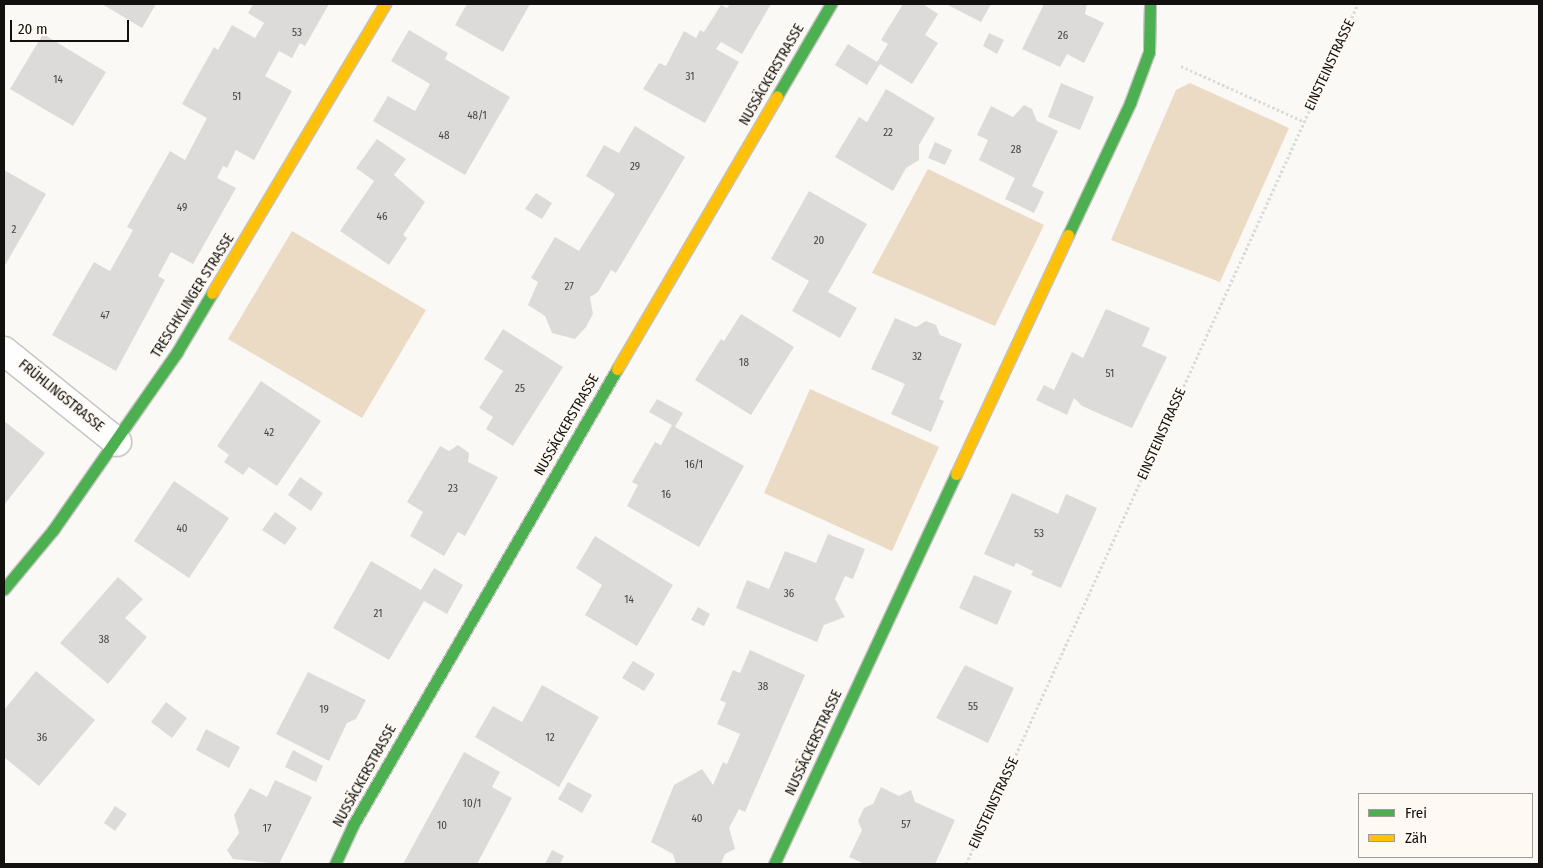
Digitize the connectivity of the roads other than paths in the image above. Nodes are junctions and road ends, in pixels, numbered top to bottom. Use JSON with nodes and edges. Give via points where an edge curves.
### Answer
{"nodes":[{"id":1,"x":384,"y":4,"type":"edge"},
{"id":2,"x":831,"y":4,"type":"edge"},
{"id":3,"x":1150,"y":4,"type":"edge"},
{"id":4,"x":4,"y":351,"type":"edge"},
{"id":5,"x":117,"y":442,"type":"junction"},
{"id":6,"x":4,"y":589,"type":"edge"},
{"id":7,"x":335,"y":864,"type":"edge"},
{"id":8,"x":774,"y":864,"type":"edge"}],
"edges":[{"from":1,"to":5,"type":"street","name":"TRESCHKLINGER STRASSE","via":[[183,344]]},
{"from":2,"to":7,"type":"street","name":"NUSSÄCKERSTRASSE","via":[[504,562],[353,825]]},
{"from":3,"to":8,"type":"street","name":"NUSSÄCKERSTRASSE","via":[[1148,52],[1108,151]]},
{"from":4,"to":5,"type":"street","name":"FRÜHLINGSTRASSE"},
{"from":5,"to":6,"type":"street","name":"TRESCHKLINGER STRASSE","via":[[53,530]]}]}
